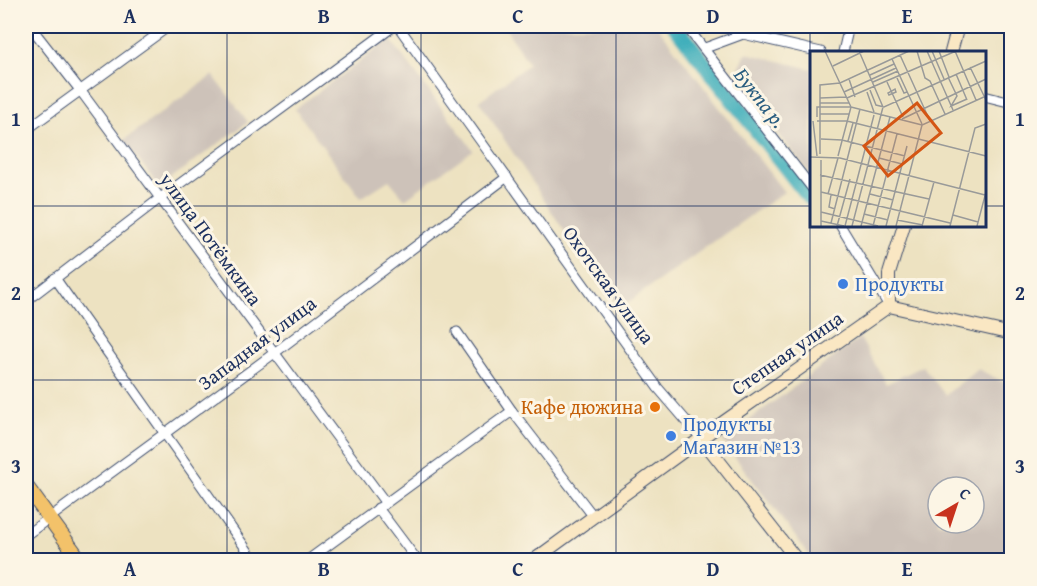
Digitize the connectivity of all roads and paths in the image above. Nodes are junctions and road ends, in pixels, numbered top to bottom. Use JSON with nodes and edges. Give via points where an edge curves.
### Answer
{"nodes":[{"id":1,"x":30,"y":26,"type":"edge"},
{"id":2,"x":169,"y":26,"type":"edge"},
{"id":3,"x":396,"y":26,"type":"edge"},
{"id":4,"x":686,"y":26,"type":"edge"},
{"id":5,"x":849,"y":26,"type":"edge"},
{"id":6,"x":958,"y":26,"type":"edge"},
{"id":7,"x":744,"y":30,"type":"edge"},
{"id":8,"x":705,"y":48,"type":"junction"},
{"id":9,"x":818,"y":51,"type":"edge"},
{"id":10,"x":843,"y":51,"type":"edge"},
{"id":11,"x":951,"y":51,"type":"edge"},
{"id":12,"x":80,"y":90,"type":"junction"},
{"id":13,"x":986,"y":97,"type":"edge"},
{"id":14,"x":1011,"y":103,"type":"edge"},
{"id":15,"x":26,"y":130,"type":"edge"},
{"id":16,"x":507,"y":177,"type":"junction"},
{"id":17,"x":810,"y":185,"type":"edge"},
{"id":18,"x":159,"y":199,"type":"junction"},
{"id":19,"x":841,"y":226,"type":"edge"},
{"id":20,"x":903,"y":226,"type":"edge"},
{"id":21,"x":56,"y":278,"type":"junction"},
{"id":22,"x":26,"y":301,"type":"edge"},
{"id":23,"x":889,"y":306,"type":"junction"},
{"id":24,"x":457,"y":332,"type":"dead end"},
{"id":25,"x":1011,"y":334,"type":"edge"},
{"id":26,"x":273,"y":354,"type":"junction"},
{"id":27,"x":512,"y":411,"type":"junction"},
{"id":28,"x":164,"y":434,"type":"junction"},
{"id":29,"x":701,"y":438,"type":"junction"},
{"id":30,"x":26,"y":486,"type":"edge"},
{"id":31,"x":381,"y":505,"type":"junction"},
{"id":32,"x":49,"y":517,"type":"junction"},
{"id":33,"x":594,"y":517,"type":"junction"},
{"id":34,"x":26,"y":535,"type":"edge"},
{"id":35,"x":80,"y":561,"type":"edge"},
{"id":36,"x":254,"y":561,"type":"edge"},
{"id":37,"x":308,"y":561,"type":"edge"},
{"id":38,"x":417,"y":561,"type":"edge"},
{"id":39,"x":534,"y":561,"type":"edge"},
{"id":40,"x":797,"y":561,"type":"edge"}],
"edges":[{"from":1,"to":12,"type":"street","name":"улица Потёмкина"},
{"from":2,"to":12,"type":"street"},
{"from":3,"to":16,"type":"street","name":"Охотская улица"},
{"from":3,"to":18,"type":"street"},
{"from":4,"to":8,"type":"street"},
{"from":5,"to":10,"type":"street"},
{"from":6,"to":11,"type":"main road"},
{"from":7,"to":8,"type":"street"},
{"from":7,"to":9,"type":"street"},
{"from":8,"to":17,"type":"street"},
{"from":12,"to":15,"type":"street"},
{"from":12,"to":18,"type":"street","name":"улица Потёмкина"},
{"from":13,"to":14,"type":"street"},
{"from":16,"to":26,"type":"street","name":"Западная улица"},
{"from":16,"to":29,"type":"street","name":"Охотская улица","via":[[658,388]]},
{"from":18,"to":21,"type":"street"},
{"from":18,"to":26,"type":"street","name":"улица Потёмкина"},
{"from":19,"to":23,"type":"street"},
{"from":20,"to":23,"type":"main road","via":[[889,274]]},
{"from":21,"to":22,"type":"street"},
{"from":21,"to":28,"type":"street"},
{"from":23,"to":25,"type":"main road"},
{"from":23,"to":29,"type":"main road","name":"Степная улица"},
{"from":24,"to":27,"type":"street"},
{"from":26,"to":28,"type":"street","name":"Западная улица"},
{"from":26,"to":31,"type":"street","name":"улица Потёмкина"},
{"from":27,"to":31,"type":"street"},
{"from":27,"to":33,"type":"street"},
{"from":28,"to":32,"type":"street","name":"Западная улица"},
{"from":28,"to":36,"type":"street"},
{"from":29,"to":33,"type":"main road","name":"Степная улица"},
{"from":29,"to":40,"type":"main road","name":"Охотская улица"},
{"from":30,"to":32,"type":"main road"},
{"from":31,"to":37,"type":"street"},
{"from":31,"to":38,"type":"street","name":"улица Потёмкина"},
{"from":32,"to":34,"type":"street","name":"Западная улица"},
{"from":32,"to":35,"type":"main road"},
{"from":33,"to":39,"type":"main road","name":"Степная улица"}]}
